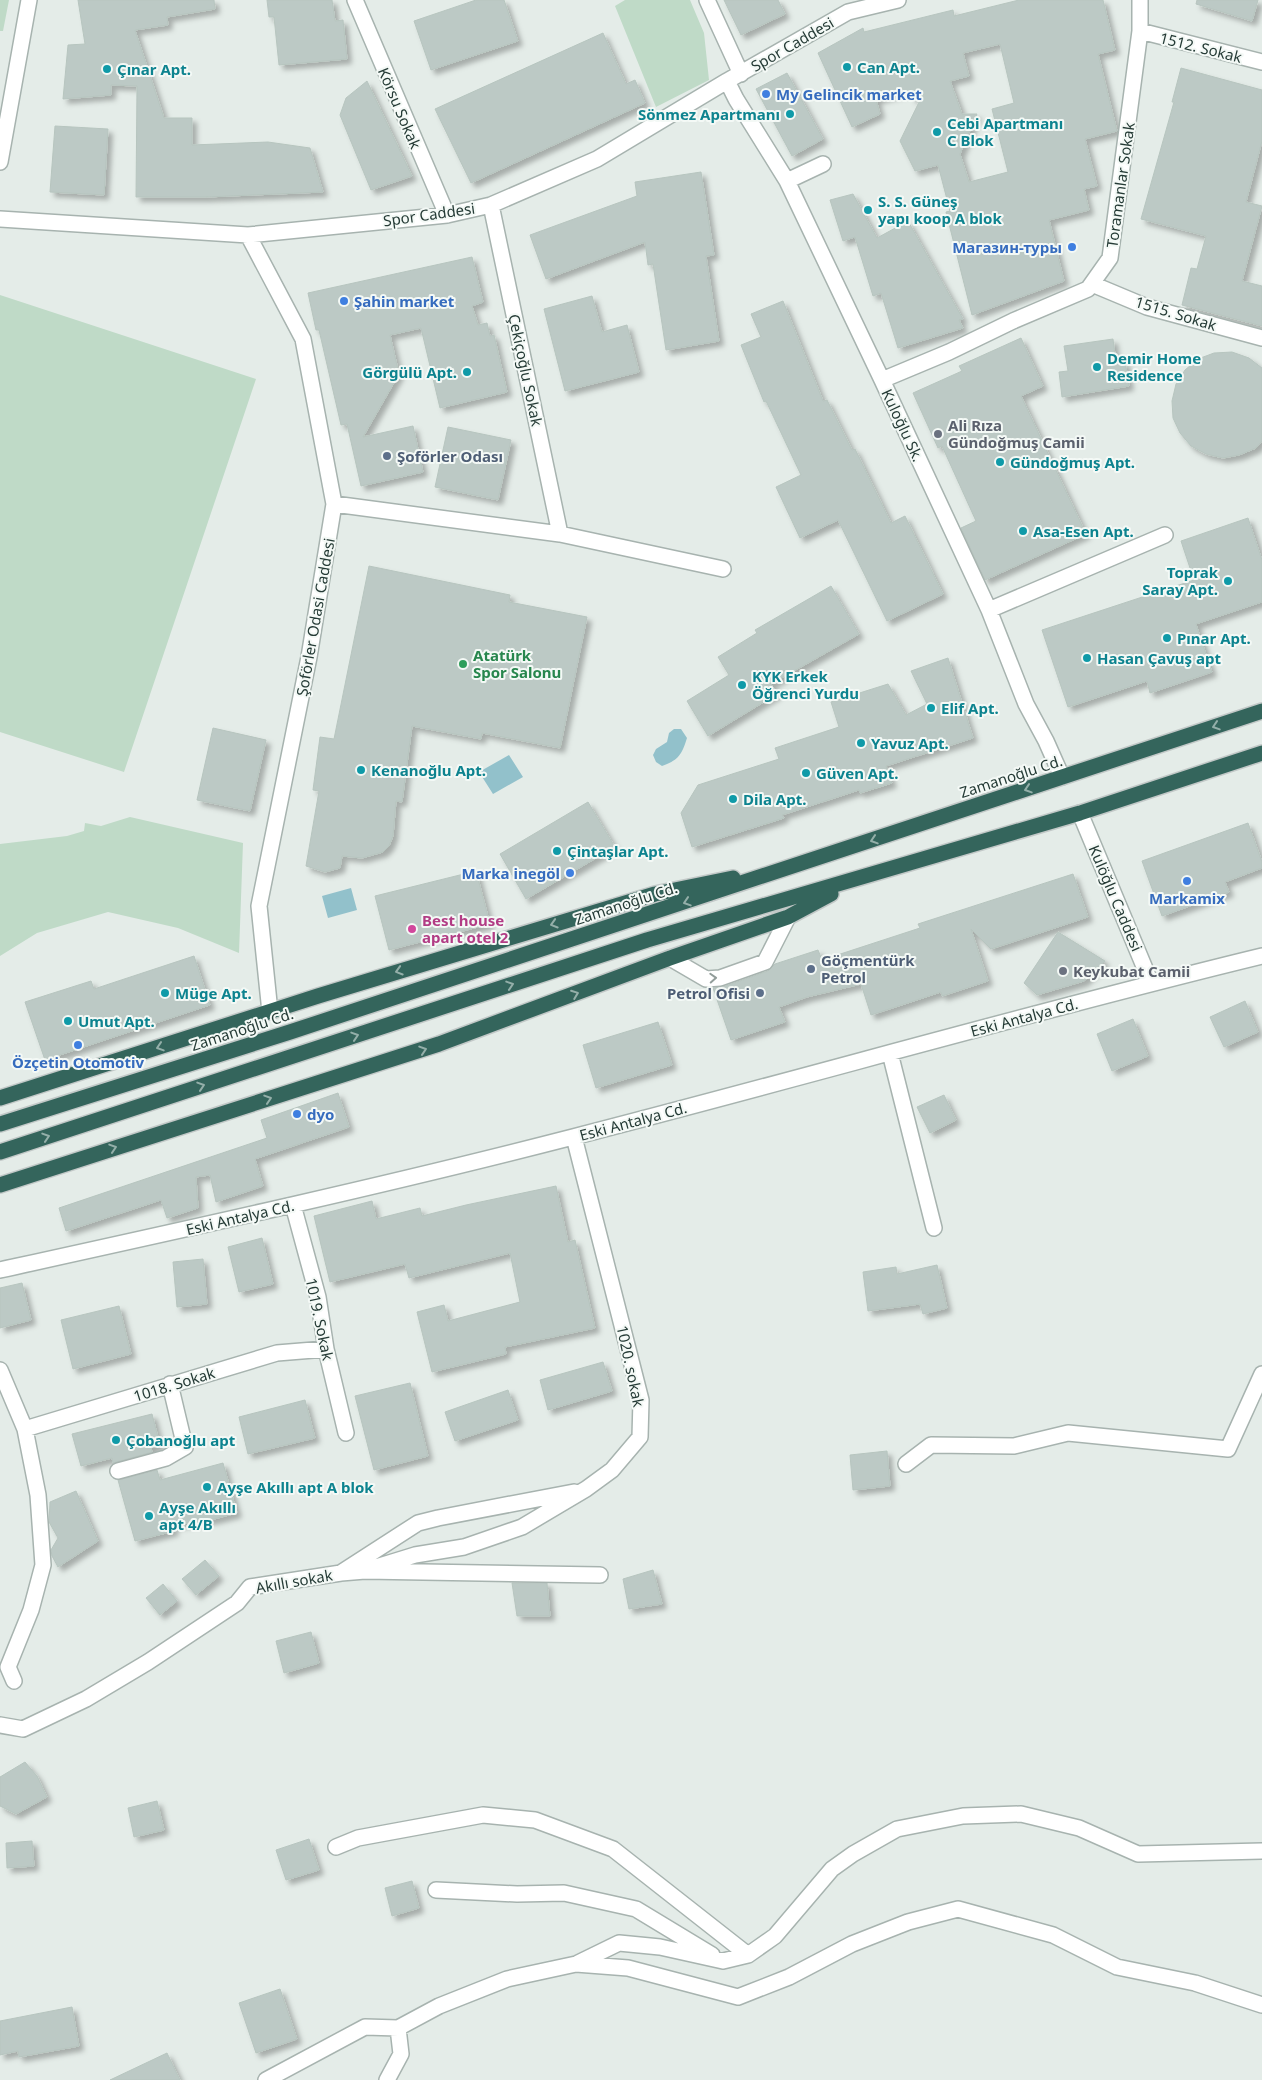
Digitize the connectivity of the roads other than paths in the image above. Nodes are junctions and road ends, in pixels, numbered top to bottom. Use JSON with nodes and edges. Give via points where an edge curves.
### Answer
{"nodes":[{"id":1,"x":29,"y":0,"type":"edge"},
{"id":2,"x":355,"y":0,"type":"edge"},
{"id":3,"x":707,"y":0,"type":"edge"},
{"id":4,"x":898,"y":0,"type":"edge"},
{"id":5,"x":1140,"y":0,"type":"edge"},
{"id":6,"x":849,"y":6,"type":"edge"},
{"id":7,"x":1140,"y":31,"type":"junction"},
{"id":8,"x":1262,"y":62,"type":"edge"},
{"id":9,"x":734,"y":78,"type":"junction"},
{"id":10,"x":0,"y":162,"type":"edge"},
{"id":11,"x":823,"y":164,"type":"dead end"},
{"id":12,"x":787,"y":181,"type":"junction"},
{"id":13,"x":491,"y":205,"type":"junction"},
{"id":14,"x":447,"y":215,"type":"junction"},
{"id":15,"x":0,"y":219,"type":"edge"},
{"id":16,"x":248,"y":235,"type":"junction"},
{"id":17,"x":1092,"y":284,"type":"junction"},
{"id":18,"x":1262,"y":338,"type":"edge"},
{"id":19,"x":882,"y":380,"type":"junction"},
{"id":20,"x":334,"y":504,"type":"junction"},
{"id":21,"x":560,"y":534,"type":"junction"},
{"id":22,"x":1165,"y":534,"type":"dead end"},
{"id":23,"x":723,"y":569,"type":"dead end"},
{"id":24,"x":989,"y":610,"type":"junction"},
{"id":25,"x":1262,"y":711,"type":"edge"},
{"id":26,"x":1262,"y":753,"type":"edge"},
{"id":27,"x":1062,"y":777,"type":"junction"},
{"id":28,"x":1080,"y":813,"type":"junction"},
{"id":29,"x":805,"y":862,"type":"junction"},
{"id":30,"x":856,"y":880,"type":"junction"},
{"id":31,"x":788,"y":917,"type":"junction"},
{"id":32,"x":1262,"y":956,"type":"edge"},
{"id":33,"x":670,"y":958,"type":"junction"},
{"id":34,"x":1151,"y":983,"type":"junction"},
{"id":35,"x":270,"y":1012,"type":"junction"},
{"id":36,"x":890,"y":1053,"type":"junction"},
{"id":37,"x":0,"y":1098,"type":"edge"},
{"id":38,"x":0,"y":1124,"type":"edge"},
{"id":39,"x":574,"y":1137,"type":"junction"},
{"id":40,"x":0,"y":1152,"type":"edge"},
{"id":41,"x":0,"y":1185,"type":"edge"},
{"id":42,"x":293,"y":1205,"type":"junction"},
{"id":43,"x":934,"y":1228,"type":"dead end"},
{"id":44,"x":0,"y":1270,"type":"edge"},
{"id":45,"x":326,"y":1349,"type":"junction"},
{"id":46,"x":0,"y":1370,"type":"edge"},
{"id":47,"x":1262,"y":1374,"type":"edge"},
{"id":48,"x":170,"y":1384,"type":"junction"},
{"id":49,"x":25,"y":1429,"type":"junction"},
{"id":50,"x":346,"y":1433,"type":"dead end"},
{"id":51,"x":906,"y":1464,"type":"dead end"},
{"id":52,"x":118,"y":1471,"type":"dead end"},
{"id":53,"x":586,"y":1489,"type":"junction"},
{"id":54,"x":365,"y":1571,"type":"junction"},
{"id":55,"x":341,"y":1573,"type":"junction"},
{"id":56,"x":600,"y":1575,"type":"dead end"},
{"id":57,"x":14,"y":1681,"type":"dead end"},
{"id":58,"x":0,"y":1724,"type":"edge"},
{"id":59,"x":336,"y":1847,"type":"dead end"},
{"id":60,"x":1262,"y":1851,"type":"edge"},
{"id":61,"x":436,"y":1890,"type":"dead end"},
{"id":62,"x":748,"y":1955,"type":"junction"},
{"id":63,"x":723,"y":1961,"type":"junction"},
{"id":64,"x":576,"y":1964,"type":"junction"},
{"id":65,"x":1262,"y":2005,"type":"edge"},
{"id":66,"x":398,"y":2028,"type":"junction"},
{"id":67,"x":266,"y":2080,"type":"edge"},
{"id":68,"x":387,"y":2080,"type":"edge"}],
"edges":[{"from":1,"to":10,"type":"street"},
{"from":2,"to":14,"type":"street","name":"Körsu Sokak"},
{"from":3,"to":9,"type":"street"},
{"from":4,"to":6,"type":"street","name":"Spor Caddesi"},
{"from":5,"to":7,"type":"street","name":"Toramanlar Sokak"},
{"from":6,"to":9,"type":"street","name":"Spor Caddesi"},
{"from":7,"to":8,"type":"street","name":"1512. Sokak"},
{"from":7,"to":17,"type":"street","name":"Toramanlar Sokak","via":[[1110,258]]},
{"from":9,"to":12,"type":"street","name":"Kuloğlu Sk.","via":[[736,99]]},
{"from":9,"to":13,"type":"street","name":"Spor Caddesi","via":[[597,159]]},
{"from":11,"to":12,"type":"street"},
{"from":12,"to":19,"type":"street","name":"Kuloğlu Sk."},
{"from":13,"to":14,"type":"street","name":"Spor Caddesi"},
{"from":13,"to":21,"type":"street","name":"Çekiçoğlu Sokak"},
{"from":14,"to":16,"type":"street","name":"Spor Caddesi"},
{"from":15,"to":16,"type":"street","name":"Spor Caddesi"},
{"from":16,"to":20,"type":"street","name":"Şoförler Odasi Caddesi","via":[[303,339]]},
{"from":17,"to":18,"type":"street","name":"1515. Sokak","via":[[1147,307]]},
{"from":17,"to":19,"type":"street","name":"Toramanlar Sokak","via":[[1088,289]]},
{"from":19,"to":24,"type":"street","name":"Kuloğlu Sk."},
{"from":20,"to":21,"type":"street"},
{"from":20,"to":35,"type":"street","name":"Şoförler Odasi Caddesi","via":[[309,656],[259,906]]},
{"from":21,"to":23,"type":"street"},
{"from":22,"to":24,"type":"street"},
{"from":24,"to":27,"type":"street","name":"Kuloğlu Sk.","via":[[1026,704]]},
{"from":25,"to":27,"type":"highway","name":"Zamanoğlu Cd.","one_way":true},
{"from":26,"to":28,"type":"highway"},
{"from":27,"to":29,"type":"highway","name":"Zamanoğlu Cd.","one_way":true},
{"from":28,"to":30,"type":"highway"},
{"from":28,"to":34,"type":"street","name":"Kulöğlu Caddesi"},
{"from":29,"to":35,"type":"highway","one_way":true,"via":[[655,894]]},
{"from":29,"to":38,"type":"highway","name":"Zamanoğlu Cd.","one_way":true},
{"from":30,"to":31,"type":"highway"},
{"from":40,"to":30,"type":"highway","one_way":true,"via":[[647,940]]},
{"from":31,"to":33,"type":"highway"},
{"from":33,"to":31,"type":"street","one_way":true,"via":[[706,979],[720,978],[765,962]]},
{"from":32,"to":34,"type":"street","name":"Eski Antalya Cd."},
{"from":41,"to":33,"type":"highway","one_way":true,"via":[[439,1044]]},
{"from":34,"to":36,"type":"street","name":"Eski Antalya Cd."},
{"from":35,"to":37,"type":"highway","one_way":true},
{"from":36,"to":39,"type":"street","name":"Eski Antalya Cd."},
{"from":36,"to":43,"type":"street"},
{"from":39,"to":42,"type":"street","name":"Eski Antalya Cd."},
{"from":39,"to":53,"type":"street","name":"1020. sokak","via":[[641,1400],[640,1437],[612,1470]]},
{"from":42,"to":44,"type":"street","name":"Eski Antalya Cd."},
{"from":42,"to":45,"type":"street","name":"1019. Sokak","via":[[318,1297]]},
{"from":45,"to":48,"type":"street","name":"1018. Sokak","via":[[277,1353]]},
{"from":45,"to":50,"type":"street","name":"1019. Sokak"},
{"from":46,"to":49,"type":"street"},
{"from":47,"to":51,"type":"street","via":[[1228,1449],[1068,1433],[1014,1446],[931,1445]]},
{"from":48,"to":49,"type":"street","name":"1018. Sokak"},
{"from":48,"to":52,"type":"street","via":[[185,1447],[166,1458]]},
{"from":49,"to":57,"type":"street","via":[[38,1495],[43,1566],[31,1610],[8,1667]]},
{"from":53,"to":54,"type":"street","name":"1020. sokak","via":[[522,1527],[464,1547],[415,1555]]},
{"from":53,"to":55,"type":"street","via":[[418,1523]]},
{"from":54,"to":55,"type":"street","name":"Akıllı sokak"},
{"from":54,"to":56,"type":"street","name":"Akıllı sokak"},
{"from":55,"to":58,"type":"street","name":"Akıllı sokak","via":[[250,1587],[237,1603],[148,1662],[86,1698],[23,1729]]},
{"from":59,"to":62,"type":"street","via":[[358,1838],[483,1815],[535,1820],[613,1849]]},
{"from":60,"to":62,"type":"street","via":[[1138,1854],[1079,1828],[1021,1814],[963,1816],[897,1830],[853,1854],[832,1869],[775,1936]]},
{"from":61,"to":63,"type":"street","via":[[564,1893],[636,1909]]},
{"from":62,"to":63,"type":"street"},
{"from":63,"to":64,"type":"street","via":[[660,1947],[619,1943]]},
{"from":64,"to":65,"type":"street","via":[[628,1968],[738,1997],[789,1977],[852,1944],[908,1922],[958,1909],[1053,1935],[1117,1967],[1195,1983]]},
{"from":64,"to":66,"type":"street","via":[[507,1979],[439,2006]]},
{"from":66,"to":67,"type":"street","via":[[365,2027]]},
{"from":66,"to":68,"type":"street","via":[[400,2054]]}]}
